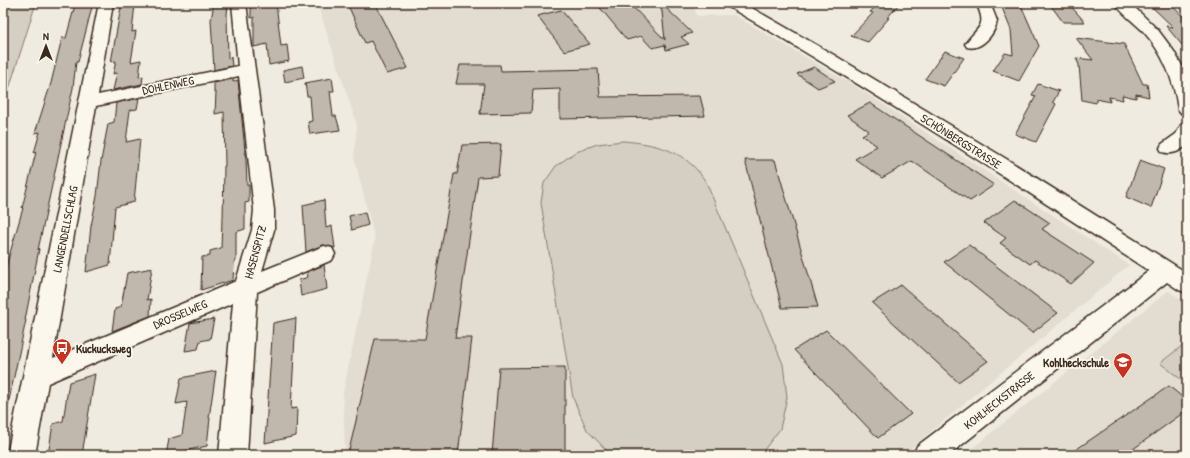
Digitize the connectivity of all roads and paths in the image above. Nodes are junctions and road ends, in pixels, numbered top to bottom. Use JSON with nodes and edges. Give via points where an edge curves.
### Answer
{"nodes":[{"id":1,"x":106,"y":3,"type":"edge"},
{"id":2,"x":239,"y":3,"type":"edge"},
{"id":3,"x":732,"y":3,"type":"edge"},
{"id":4,"x":983,"y":3,"type":"edge"},
{"id":5,"x":1122,"y":3,"type":"edge"},
{"id":6,"x":973,"y":44,"type":"dead end"},
{"id":7,"x":248,"y":69,"type":"junction"},
{"id":8,"x":88,"y":102,"type":"junction"},
{"id":9,"x":1187,"y":109,"type":"edge"},
{"id":10,"x":1187,"y":129,"type":"edge"},
{"id":11,"x":1169,"y":148,"type":"dead end"},
{"id":12,"x":324,"y":254,"type":"dead end"},
{"id":13,"x":1165,"y":271,"type":"junction"},
{"id":14,"x":1187,"y":284,"type":"edge"},
{"id":15,"x":246,"y":287,"type":"junction"},
{"id":16,"x":37,"y":376,"type":"junction"},
{"id":17,"x":21,"y":455,"type":"edge"},
{"id":18,"x":233,"y":455,"type":"edge"},
{"id":19,"x":927,"y":455,"type":"edge"}],
"edges":[{"from":1,"to":8,"type":"street","name":"LANGENDELLSCHLAG"},
{"from":2,"to":7,"type":"street","name":"HASENSPITZ"},
{"from":3,"to":13,"type":"street","name":"SCHÖNBERGSTRASSE","via":[[798,39]]},
{"from":4,"to":6,"type":"street","via":[[990,24]]},
{"from":5,"to":9,"type":"street","via":[[1162,45],[1183,86]]},
{"from":7,"to":8,"type":"street","name":"DOHLENWEG"},
{"from":7,"to":15,"type":"street","name":"HASENSPITZ","via":[[264,210],[263,230]]},
{"from":8,"to":16,"type":"street","name":"LANGENDELLSCHLAG"},
{"from":10,"to":11,"type":"street","via":[[1180,142]]},
{"from":12,"to":15,"type":"street","name":"DROSSELWEG"},
{"from":13,"to":14,"type":"street","name":"SCHÖNBERGSTRASSE"},
{"from":13,"to":19,"type":"street","name":"KOHLHECKSTRASSE"},
{"from":15,"to":16,"type":"street","name":"DROSSELWEG"},
{"from":15,"to":18,"type":"street","name":"HASENSPITZ"},
{"from":16,"to":17,"type":"street","name":"LANGENDELLSCHLAG"}]}
